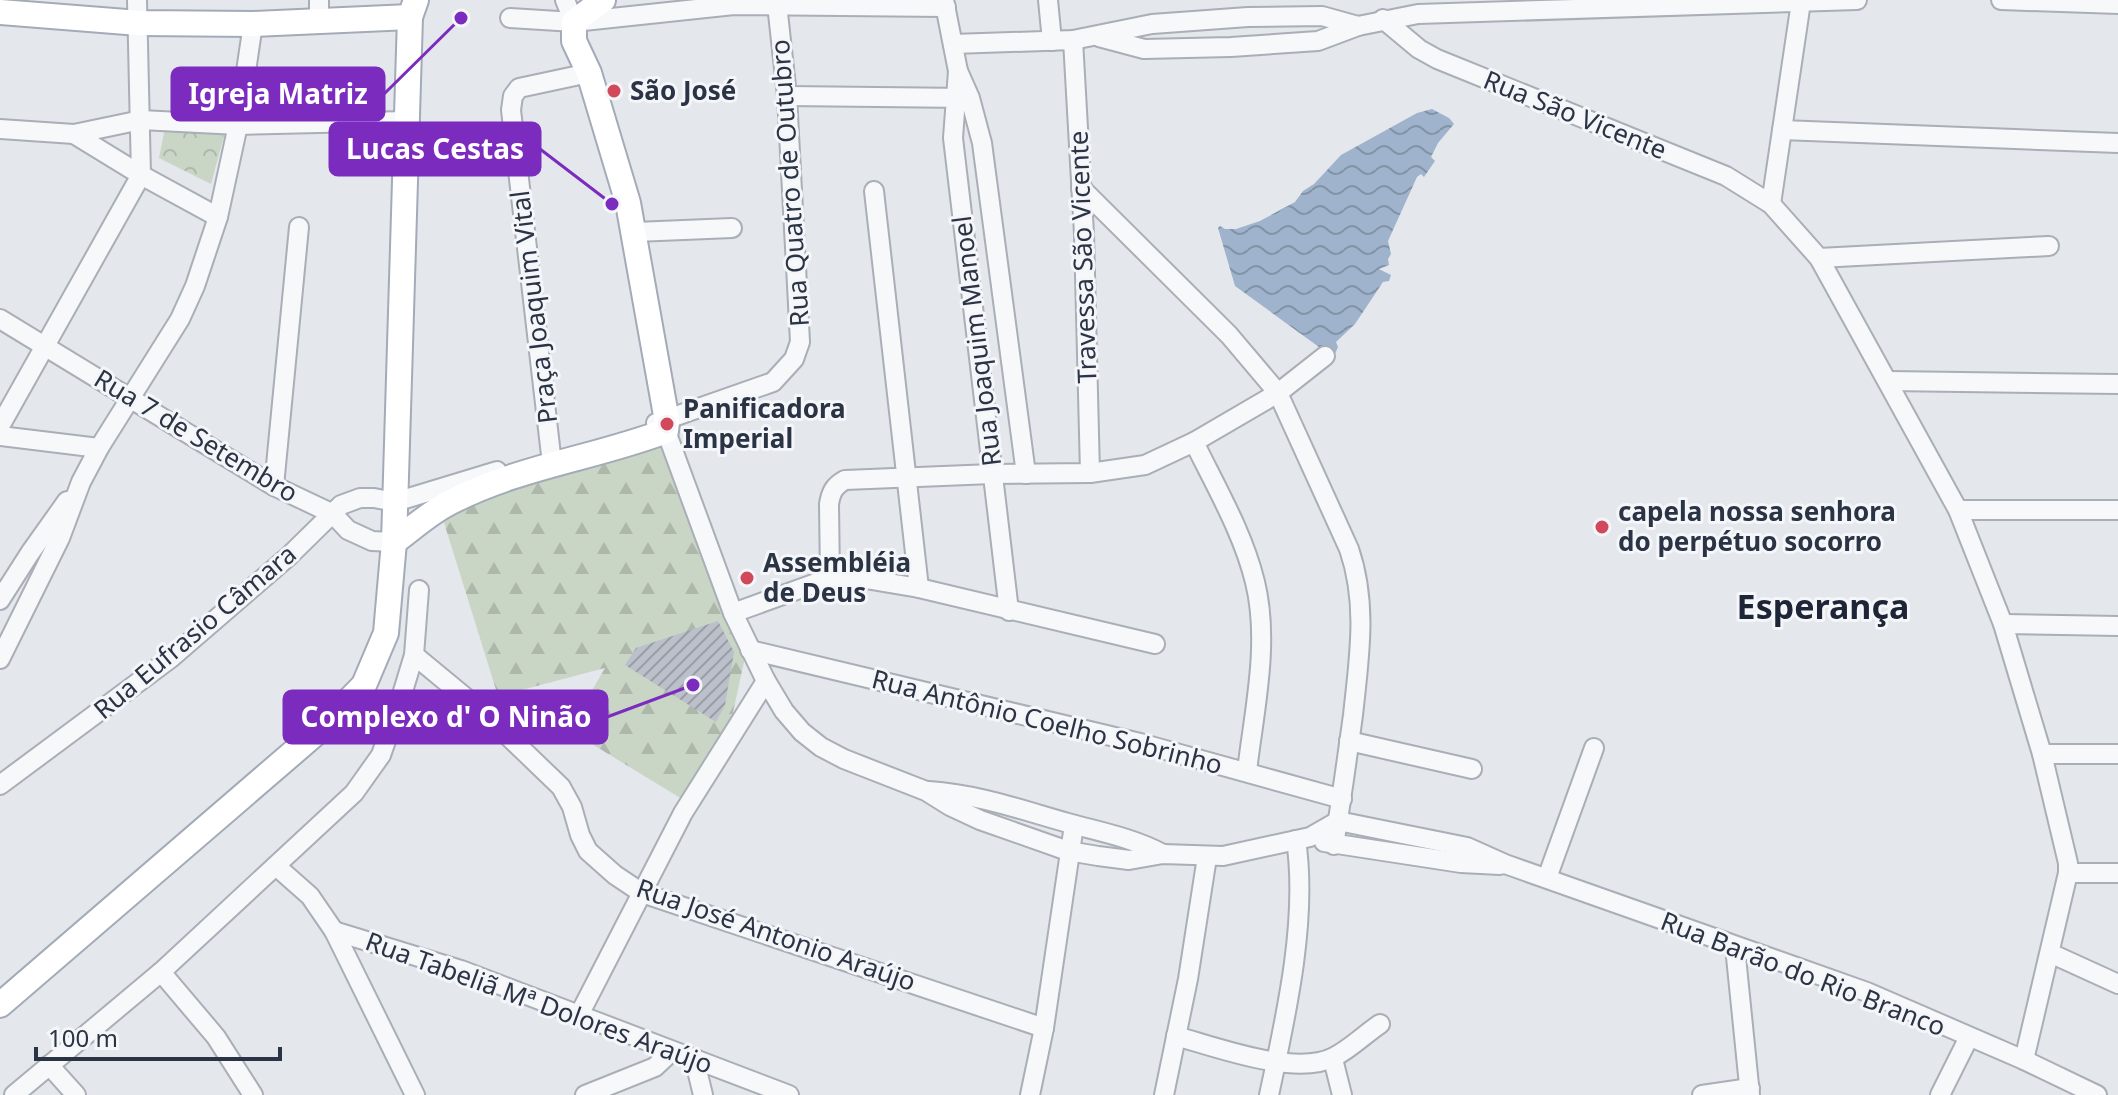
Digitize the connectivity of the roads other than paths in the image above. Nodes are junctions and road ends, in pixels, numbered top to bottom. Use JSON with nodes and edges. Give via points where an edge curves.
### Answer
{"nodes":[{"id":1,"x":603,"y":0,"type":"edge"},
{"id":2,"x":1048,"y":0,"type":"edge"},
{"id":3,"x":1857,"y":0,"type":"edge"},
{"id":4,"x":2001,"y":0,"type":"edge"},
{"id":5,"x":734,"y":2,"type":"edge"},
{"id":6,"x":1801,"y":2,"type":"junction"},
{"id":7,"x":945,"y":3,"type":"edge"},
{"id":8,"x":1684,"y":3,"type":"edge"},
{"id":9,"x":777,"y":4,"type":"junction"},
{"id":10,"x":2118,"y":4,"type":"edge"},
{"id":11,"x":1320,"y":8,"type":"edge"},
{"id":12,"x":413,"y":9,"type":"edge"},
{"id":13,"x":138,"y":11,"type":"edge"},
{"id":14,"x":319,"y":11,"type":"edge"},
{"id":15,"x":569,"y":11,"type":"edge"},
{"id":16,"x":0,"y":12,"type":"edge"},
{"id":17,"x":510,"y":18,"type":"dead end"},
{"id":18,"x":1383,"y":19,"type":"junction"},
{"id":19,"x":253,"y":24,"type":"junction"},
{"id":20,"x":1358,"y":26,"type":"junction"},
{"id":21,"x":1099,"y":37,"type":"junction"},
{"id":22,"x":1073,"y":40,"type":"junction"},
{"id":23,"x":1052,"y":41,"type":"junction"},
{"id":24,"x":1318,"y":41,"type":"junction"},
{"id":25,"x":953,"y":44,"type":"junction"},
{"id":26,"x":589,"y":73,"type":"junction"},
{"id":27,"x":787,"y":96,"type":"junction"},
{"id":28,"x":963,"y":98,"type":"junction"},
{"id":29,"x":141,"y":120,"type":"junction"},
{"id":30,"x":406,"y":121,"type":"junction"},
{"id":31,"x":238,"y":125,"type":"junction"},
{"id":32,"x":0,"y":129,"type":"edge"},
{"id":33,"x":1782,"y":130,"type":"junction"},
{"id":34,"x":74,"y":134,"type":"junction"},
{"id":35,"x":2118,"y":143,"type":"edge"},
{"id":36,"x":141,"y":175,"type":"junction"},
{"id":37,"x":1081,"y":188,"type":"junction"},
{"id":38,"x":874,"y":191,"type":"dead end"},
{"id":39,"x":1771,"y":204,"type":"junction"},
{"id":40,"x":218,"y":217,"type":"junction"},
{"id":41,"x":299,"y":227,"type":"dead end"},
{"id":42,"x":732,"y":228,"type":"dead end"},
{"id":43,"x":635,"y":232,"type":"junction"},
{"id":44,"x":2049,"y":246,"type":"dead end"},
{"id":45,"x":1819,"y":258,"type":"junction"},
{"id":46,"x":0,"y":319,"type":"edge"},
{"id":47,"x":45,"y":344,"type":"junction"},
{"id":48,"x":1325,"y":356,"type":"dead end"},
{"id":49,"x":1888,"y":381,"type":"junction"},
{"id":50,"x":2118,"y":384,"type":"edge"},
{"id":51,"x":1278,"y":393,"type":"junction"},
{"id":52,"x":131,"y":400,"type":"junction"},
{"id":53,"x":0,"y":426,"type":"edge"},
{"id":54,"x":666,"y":426,"type":"junction"},
{"id":55,"x":0,"y":436,"type":"edge"},
{"id":56,"x":1194,"y":442,"type":"junction"},
{"id":57,"x":99,"y":448,"type":"junction"},
{"id":58,"x":551,"y":455,"type":"junction"},
{"id":59,"x":1090,"y":473,"type":"junction"},
{"id":60,"x":992,"y":474,"type":"junction"},
{"id":61,"x":1026,"y":474,"type":"junction"},
{"id":62,"x":908,"y":478,"type":"junction"},
{"id":63,"x":81,"y":482,"type":"junction"},
{"id":64,"x":274,"y":486,"type":"junction"},
{"id":65,"x":395,"y":502,"type":"junction"},
{"id":66,"x":1958,"y":510,"type":"junction"},
{"id":67,"x":2118,"y":510,"type":"edge"},
{"id":68,"x":333,"y":514,"type":"junction"},
{"id":69,"x":394,"y":542,"type":"junction"},
{"id":70,"x":830,"y":578,"type":"junction"},
{"id":71,"x":919,"y":588,"type":"junction"},
{"id":72,"x":419,"y":590,"type":"dead end"},
{"id":73,"x":0,"y":600,"type":"edge"},
{"id":74,"x":1009,"y":611,"type":"junction"},
{"id":75,"x":733,"y":613,"type":"junction"},
{"id":76,"x":2003,"y":624,"type":"junction"},
{"id":77,"x":2118,"y":626,"type":"edge"},
{"id":78,"x":1155,"y":644,"type":"dead end"},
{"id":79,"x":750,"y":650,"type":"junction"},
{"id":80,"x":414,"y":655,"type":"junction"},
{"id":81,"x":0,"y":659,"type":"edge"},
{"id":82,"x":766,"y":681,"type":"junction"},
{"id":83,"x":1349,"y":741,"type":"junction"},
{"id":84,"x":1594,"y":748,"type":"dead end"},
{"id":85,"x":2042,"y":754,"type":"junction"},
{"id":86,"x":2118,"y":754,"type":"edge"},
{"id":87,"x":1472,"y":769,"type":"dead end"},
{"id":88,"x":1247,"y":771,"type":"junction"},
{"id":89,"x":0,"y":785,"type":"edge"},
{"id":90,"x":926,"y":791,"type":"junction"},
{"id":91,"x":1342,"y":799,"type":"junction"},
{"id":92,"x":1338,"y":821,"type":"junction"},
{"id":93,"x":1074,"y":825,"type":"junction"},
{"id":94,"x":1303,"y":838,"type":"junction"},
{"id":95,"x":1334,"y":845,"type":"junction"},
{"id":96,"x":1068,"y":851,"type":"junction"},
{"id":97,"x":1163,"y":854,"type":"junction"},
{"id":98,"x":1207,"y":857,"type":"junction"},
{"id":99,"x":1505,"y":864,"type":"junction"},
{"id":100,"x":276,"y":866,"type":"junction"},
{"id":101,"x":2068,"y":873,"type":"junction"},
{"id":102,"x":2118,"y":873,"type":"edge"},
{"id":103,"x":1547,"y":878,"type":"junction"},
{"id":104,"x":642,"y":893,"type":"junction"},
{"id":105,"x":334,"y":931,"type":"junction"},
{"id":106,"x":1735,"y":947,"type":"junction"},
{"id":107,"x":2050,"y":953,"type":"junction"},
{"id":108,"x":161,"y":972,"type":"junction"},
{"id":109,"x":2118,"y":984,"type":"edge"},
{"id":110,"x":0,"y":1005,"type":"edge"},
{"id":111,"x":579,"y":1015,"type":"junction"},
{"id":112,"x":1380,"y":1024,"type":"dead end"},
{"id":113,"x":1044,"y":1028,"type":"junction"},
{"id":114,"x":1176,"y":1036,"type":"junction"},
{"id":115,"x":1969,"y":1037,"type":"junction"},
{"id":116,"x":672,"y":1051,"type":"junction"},
{"id":117,"x":694,"y":1058,"type":"junction"},
{"id":118,"x":1333,"y":1059,"type":"junction"},
{"id":119,"x":2024,"y":1060,"type":"junction"},
{"id":120,"x":1275,"y":1064,"type":"junction"},
{"id":121,"x":49,"y":1065,"type":"junction"},
{"id":122,"x":1750,"y":1091,"type":"edge"},
{"id":123,"x":14,"y":1095,"type":"edge"},
{"id":124,"x":76,"y":1095,"type":"edge"},
{"id":125,"x":253,"y":1095,"type":"edge"},
{"id":126,"x":415,"y":1095,"type":"edge"},
{"id":127,"x":585,"y":1095,"type":"edge"},
{"id":128,"x":703,"y":1095,"type":"edge"},
{"id":129,"x":789,"y":1095,"type":"edge"},
{"id":130,"x":1030,"y":1095,"type":"edge"},
{"id":131,"x":1164,"y":1095,"type":"edge"},
{"id":132,"x":1269,"y":1095,"type":"edge"},
{"id":133,"x":1342,"y":1095,"type":"edge"},
{"id":134,"x":1702,"y":1095,"type":"edge"},
{"id":135,"x":1940,"y":1095,"type":"edge"},
{"id":136,"x":2097,"y":1095,"type":"edge"}],
"edges":[{"from":1,"to":15,"type":"main road"},
{"from":2,"to":23,"type":"street"},
{"from":3,"to":6,"type":"street"},
{"from":4,"to":10,"type":"street"},
{"from":5,"to":9,"type":"street"},
{"from":5,"to":15,"type":"street"},
{"from":6,"to":8,"type":"street"},
{"from":6,"to":33,"type":"street"},
{"from":7,"to":9,"type":"street"},
{"from":7,"to":25,"type":"street","name":"Rua Joaquim Manoel"},
{"from":8,"to":18,"type":"street"},
{"from":9,"to":27,"type":"street","name":"Rua Quatro de Outubro"},
{"from":11,"to":20,"type":"street"},
{"from":11,"to":21,"type":"street","via":[[1152,24]]},
{"from":11,"to":24,"type":"street"},
{"from":12,"to":14,"type":"main road"},
{"from":12,"to":30,"type":"main road"},
{"from":13,"to":16,"type":"main road"},
{"from":13,"to":19,"type":"main road"},
{"from":13,"to":29,"type":"street"},
{"from":14,"to":19,"type":"main road"},
{"from":15,"to":17,"type":"street"},
{"from":15,"to":26,"type":"main road","via":[[574,41]]},
{"from":18,"to":20,"type":"street"},
{"from":18,"to":39,"type":"street","name":"Rua São Vicente","via":[[1437,59],[1726,176]]},
{"from":19,"to":31,"type":"street"},
{"from":20,"to":24,"type":"street"},
{"from":21,"to":22,"type":"street"},
{"from":21,"to":24,"type":"street","via":[[1144,49]]},
{"from":22,"to":23,"type":"street"},
{"from":22,"to":37,"type":"street","name":"Travessa São Vicente"},
{"from":23,"to":25,"type":"street"},
{"from":25,"to":28,"type":"street","name":"Rua Joaquim Manoel"},
{"from":26,"to":43,"type":"main road"},
{"from":26,"to":58,"type":"street","name":"Praça Joaquim Vital","via":[[519,88],[511,110]]},
{"from":27,"to":28,"type":"street"},
{"from":27,"to":54,"type":"street","name":"Rua Quatro de Outubro","via":[[800,342],[794,359],[773,382]]},
{"from":28,"to":60,"type":"street","name":"Rua Joaquim Manoel","via":[[953,138]]},
{"from":28,"to":61,"type":"street","name":"Rua Joaquim Manoel","via":[[982,143]]},
{"from":29,"to":31,"type":"street"},
{"from":29,"to":34,"type":"street"},
{"from":29,"to":36,"type":"street"},
{"from":30,"to":31,"type":"street"},
{"from":30,"to":65,"type":"main road"},
{"from":31,"to":40,"type":"street"},
{"from":32,"to":34,"type":"street"},
{"from":33,"to":35,"type":"street"},
{"from":33,"to":39,"type":"street"},
{"from":34,"to":36,"type":"street"},
{"from":36,"to":40,"type":"street"},
{"from":36,"to":47,"type":"street"},
{"from":37,"to":51,"type":"street","via":[[1229,335]]},
{"from":37,"to":59,"type":"street","name":"Travessa São Vicente"},
{"from":38,"to":62,"type":"street"},
{"from":39,"to":45,"type":"street","name":"Rua São Vicente"},
{"from":40,"to":52,"type":"street","via":[[180,319]]},
{"from":41,"to":64,"type":"street"},
{"from":42,"to":43,"type":"street"},
{"from":43,"to":54,"type":"main road"},
{"from":44,"to":45,"type":"street"},
{"from":45,"to":49,"type":"street","name":"Rua São Vicente"},
{"from":46,"to":47,"type":"street","name":"Rua 7 de Setembro"},
{"from":47,"to":52,"type":"street","name":"Rua 7 de Setembro"},
{"from":47,"to":53,"type":"street"},
{"from":48,"to":51,"type":"street"},
{"from":49,"to":50,"type":"street"},
{"from":49,"to":66,"type":"street","name":"Rua São Vicente"},
{"from":51,"to":56,"type":"street"},
{"from":51,"to":83,"type":"street","via":[[1357,572],[1362,616]]},
{"from":52,"to":57,"type":"street"},
{"from":52,"to":64,"type":"street","name":"Rua 7 de Setembro"},
{"from":54,"to":58,"type":"street","name":"Rua Quatro de Outubro"},
{"from":54,"to":69,"type":"main road","via":[[446,504]]},
{"from":54,"to":75,"type":"street"},
{"from":55,"to":57,"type":"street"},
{"from":56,"to":59,"type":"street","via":[[1145,465]]},
{"from":56,"to":88,"type":"street","via":[[1255,583],[1258,683]]},
{"from":57,"to":63,"type":"street"},
{"from":58,"to":65,"type":"street","name":"Rua Quatro de Outubro"},
{"from":59,"to":61,"type":"street"},
{"from":60,"to":61,"type":"street"},
{"from":60,"to":62,"type":"street"},
{"from":60,"to":74,"type":"street","name":"Rua Joaquim Manoel"},
{"from":62,"to":70,"type":"street","via":[[845,480],[836,485],[829,504]]},
{"from":62,"to":71,"type":"street"},
{"from":63,"to":73,"type":"street"},
{"from":63,"to":81,"type":"street","via":[[60,538]]},
{"from":64,"to":68,"type":"street","name":"Rua 7 de Setembro"},
{"from":65,"to":68,"type":"street","name":"Rua Eufrasio Câmara","via":[[360,498]]},
{"from":65,"to":69,"type":"main road"},
{"from":66,"to":67,"type":"street"},
{"from":66,"to":76,"type":"street","name":"Rua São Vicente"},
{"from":68,"to":69,"type":"street","name":"Rua 7 de Setembro","via":[[358,535]]},
{"from":68,"to":89,"type":"street","name":"Rua Eufrasio Câmara","via":[[171,658]]},
{"from":69,"to":110,"type":"main road","via":[[386,633],[364,685],[301,747]]},
{"from":70,"to":71,"type":"street"},
{"from":70,"to":75,"type":"street"},
{"from":71,"to":74,"type":"street"},
{"from":72,"to":80,"type":"street"},
{"from":74,"to":78,"type":"street"},
{"from":75,"to":79,"type":"street"},
{"from":76,"to":77,"type":"street"},
{"from":76,"to":85,"type":"street","name":"Rua São Vicente"},
{"from":79,"to":82,"type":"street"},
{"from":79,"to":88,"type":"street","name":"Rua Antônio Coelho Sobrinho"},
{"from":80,"to":100,"type":"street","via":[[370,774]]},
{"from":80,"to":104,"type":"street","name":"Rua José Antonio Araújo","via":[[561,787],[588,851]]},
{"from":82,"to":90,"type":"street","via":[[793,722],[821,747]]},
{"from":82,"to":104,"type":"street","via":[[683,813]]},
{"from":83,"to":87,"type":"street"},
{"from":83,"to":91,"type":"street"},
{"from":84,"to":103,"type":"street"},
{"from":85,"to":86,"type":"street"},
{"from":85,"to":101,"type":"street","name":"Rua São Vicente"},
{"from":88,"to":91,"type":"street","name":"Rua Antônio Coelho Sobrinho"},
{"from":90,"to":93,"type":"street","via":[[959,793]]},
{"from":90,"to":96,"type":"street","via":[[980,820]]},
{"from":91,"to":92,"type":"street"},
{"from":92,"to":94,"type":"street"},
{"from":92,"to":95,"type":"street"},
{"from":92,"to":99,"type":"street","name":"Rua Barão do Rio Branco","via":[[1455,843]]},
{"from":93,"to":96,"type":"street"},
{"from":93,"to":97,"type":"street","via":[[1127,838]]},
{"from":94,"to":95,"type":"street","name":"Rua Barão do Rio Branco"},
{"from":94,"to":98,"type":"street"},
{"from":94,"to":120,"type":"street","via":[[1296,945]]},
{"from":95,"to":99,"type":"street","name":"Rua Barão do Rio Branco"},
{"from":96,"to":97,"type":"street","via":[[1129,860]]},
{"from":96,"to":113,"type":"street"},
{"from":97,"to":98,"type":"street"},
{"from":98,"to":114,"type":"street"},
{"from":99,"to":103,"type":"street","name":"Rua Barão do Rio Branco"},
{"from":100,"to":105,"type":"street","via":[[310,896]]},
{"from":100,"to":108,"type":"street"},
{"from":101,"to":102,"type":"street"},
{"from":101,"to":107,"type":"street"},
{"from":103,"to":106,"type":"street","name":"Rua Barão do Rio Branco"},
{"from":104,"to":111,"type":"street"},
{"from":104,"to":113,"type":"street","name":"Rua José Antonio Araújo"},
{"from":105,"to":111,"type":"street","name":"Rua Tabeliã Mª Dolores Araújo","via":[[461,970]]},
{"from":105,"to":126,"type":"street"},
{"from":106,"to":115,"type":"street","name":"Rua Barão do Rio Branco","via":[[1867,992]]},
{"from":106,"to":122,"type":"street"},
{"from":107,"to":109,"type":"street"},
{"from":107,"to":119,"type":"street"},
{"from":108,"to":121,"type":"street"},
{"from":108,"to":125,"type":"street","via":[[216,1037]]},
{"from":111,"to":116,"type":"street","name":"Rua Tabeliã Mª Dolores Araújo"},
{"from":112,"to":118,"type":"street"},
{"from":113,"to":130,"type":"street"},
{"from":114,"to":120,"type":"street"},
{"from":114,"to":131,"type":"street"},
{"from":115,"to":119,"type":"street","name":"Rua Barão do Rio Branco"},
{"from":115,"to":135,"type":"street"},
{"from":116,"to":117,"type":"street","name":"Rua Tabeliã Mª Dolores Araújo"},
{"from":116,"to":127,"type":"street","via":[[655,1067]]},
{"from":117,"to":128,"type":"street"},
{"from":117,"to":129,"type":"street","name":"Rua Tabeliã Mª Dolores Araújo"},
{"from":118,"to":120,"type":"street"},
{"from":118,"to":133,"type":"street"},
{"from":119,"to":136,"type":"street","name":"Rua Barão do Rio Branco"},
{"from":120,"to":132,"type":"street"},
{"from":121,"to":123,"type":"street"},
{"from":121,"to":124,"type":"street"},
{"from":122,"to":134,"type":"street"}]}
